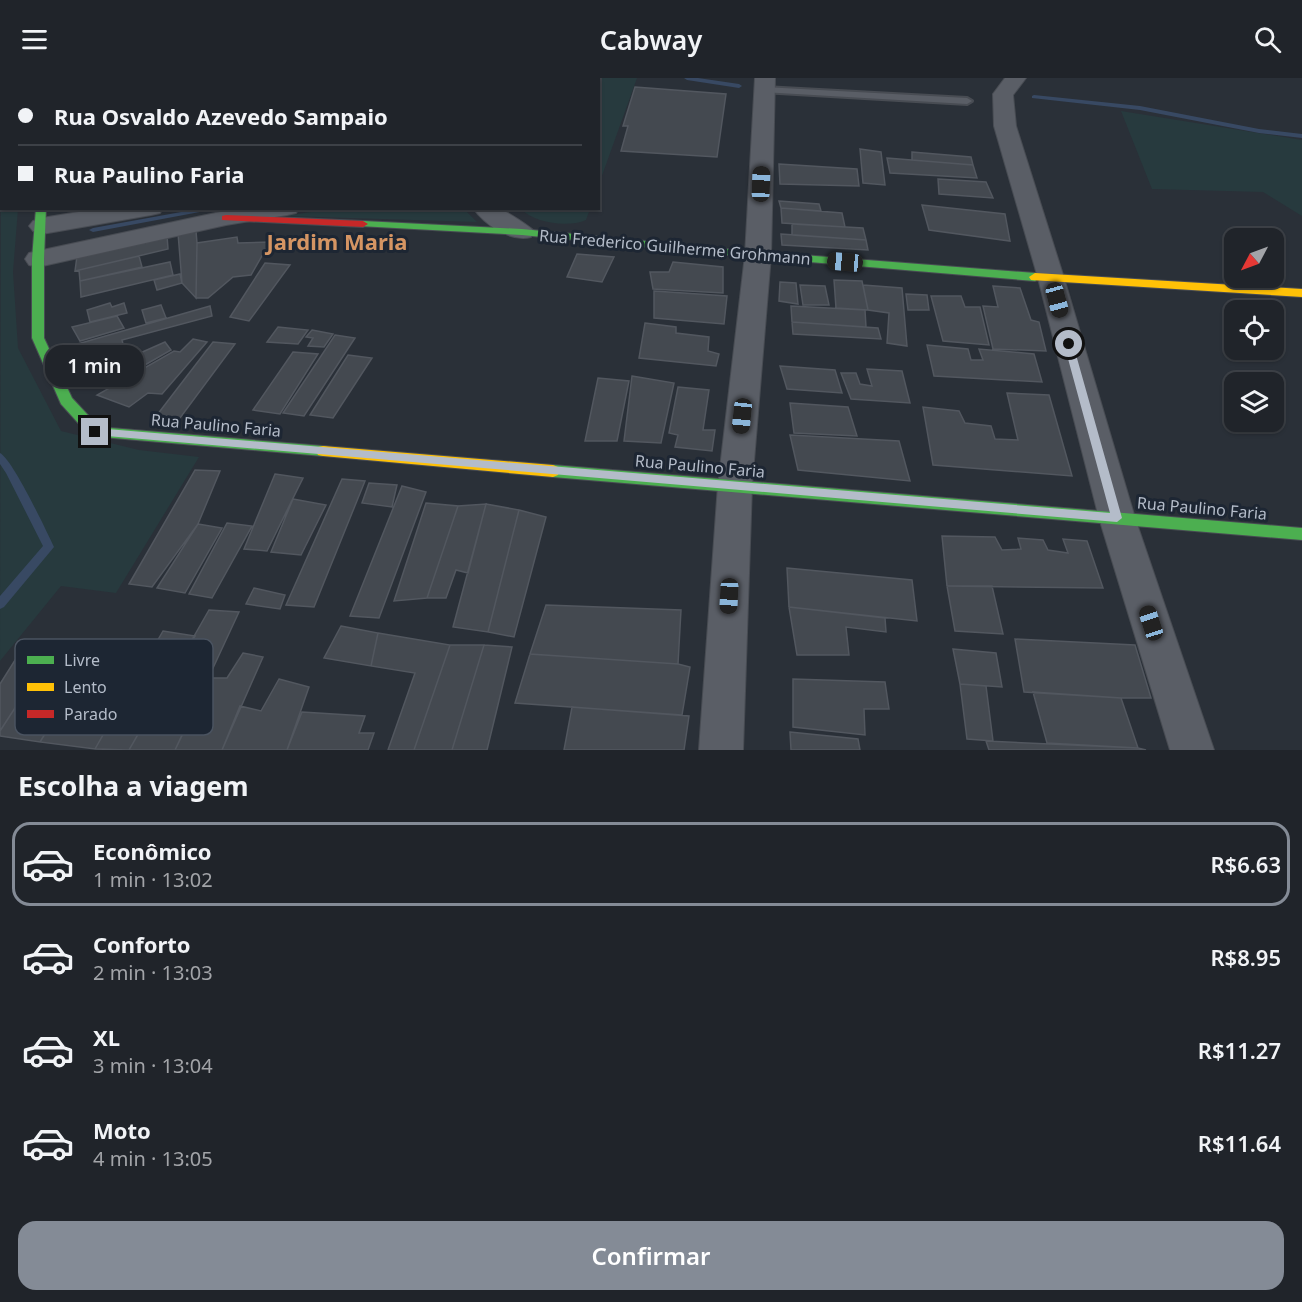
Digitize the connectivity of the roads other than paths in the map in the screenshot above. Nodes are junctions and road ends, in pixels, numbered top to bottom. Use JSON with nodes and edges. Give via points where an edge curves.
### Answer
{"nodes":[{"id":1,"x":1016,"y":78,"type":"edge"},
{"id":2,"x":765,"y":84,"type":"edge"},
{"id":3,"x":967,"y":101,"type":"dead end"},
{"id":4,"x":127,"y":210,"type":"edge"},
{"id":5,"x":275,"y":210,"type":"edge"},
{"id":6,"x":487,"y":210,"type":"edge"},
{"id":7,"x":41,"y":217,"type":"edge"},
{"id":8,"x":226,"y":218,"type":"junction"},
{"id":9,"x":522,"y":232,"type":"junction"},
{"id":10,"x":758,"y":255,"type":"junction"},
{"id":11,"x":38,"y":259,"type":"junction"},
{"id":12,"x":1051,"y":278,"type":"junction"},
{"id":13,"x":1302,"y":293,"type":"edge"},
{"id":14,"x":735,"y":485,"type":"junction"},
{"id":15,"x":1117,"y":518,"type":"junction"},
{"id":16,"x":1302,"y":534,"type":"edge"},
{"id":17,"x":721,"y":750,"type":"edge"},
{"id":18,"x":1192,"y":750,"type":"edge"}],
"edges":[{"from":1,"to":12,"type":"street","via":[[1003,94],[1005,126]]},
{"from":2,"to":3,"type":"lane"},
{"from":2,"to":10,"type":"street"},
{"from":4,"to":7,"type":"street"},
{"from":5,"to":8,"type":"street","name":"Rua Frederico Guilherme Grohmann"},
{"from":6,"to":9,"type":"street"},
{"from":7,"to":11,"type":"street"},
{"from":8,"to":9,"type":"street","name":"Rua Frederico Guilherme Grohmann"},
{"from":8,"to":11,"type":"street","name":"Rua Frederico Guilherme Grohmann"},
{"from":9,"to":10,"type":"street","name":"Rua Frederico Guilherme Grohmann"},
{"from":10,"to":12,"type":"street","name":"Rua Frederico Guilherme Grohmann"},
{"from":10,"to":14,"type":"street"},
{"from":11,"to":14,"type":"street","name":"Rua Paulino Faria","via":[[39,338],[66,401],[95,432]]},
{"from":12,"to":13,"type":"street","name":"Rua Frederico Guilherme Grohmann"},
{"from":12,"to":15,"type":"street"},
{"from":14,"to":15,"type":"street","name":"Rua Paulino Faria"},
{"from":14,"to":17,"type":"street"},
{"from":15,"to":16,"type":"street","name":"Rua Paulino Faria"},
{"from":15,"to":18,"type":"street"}]}
